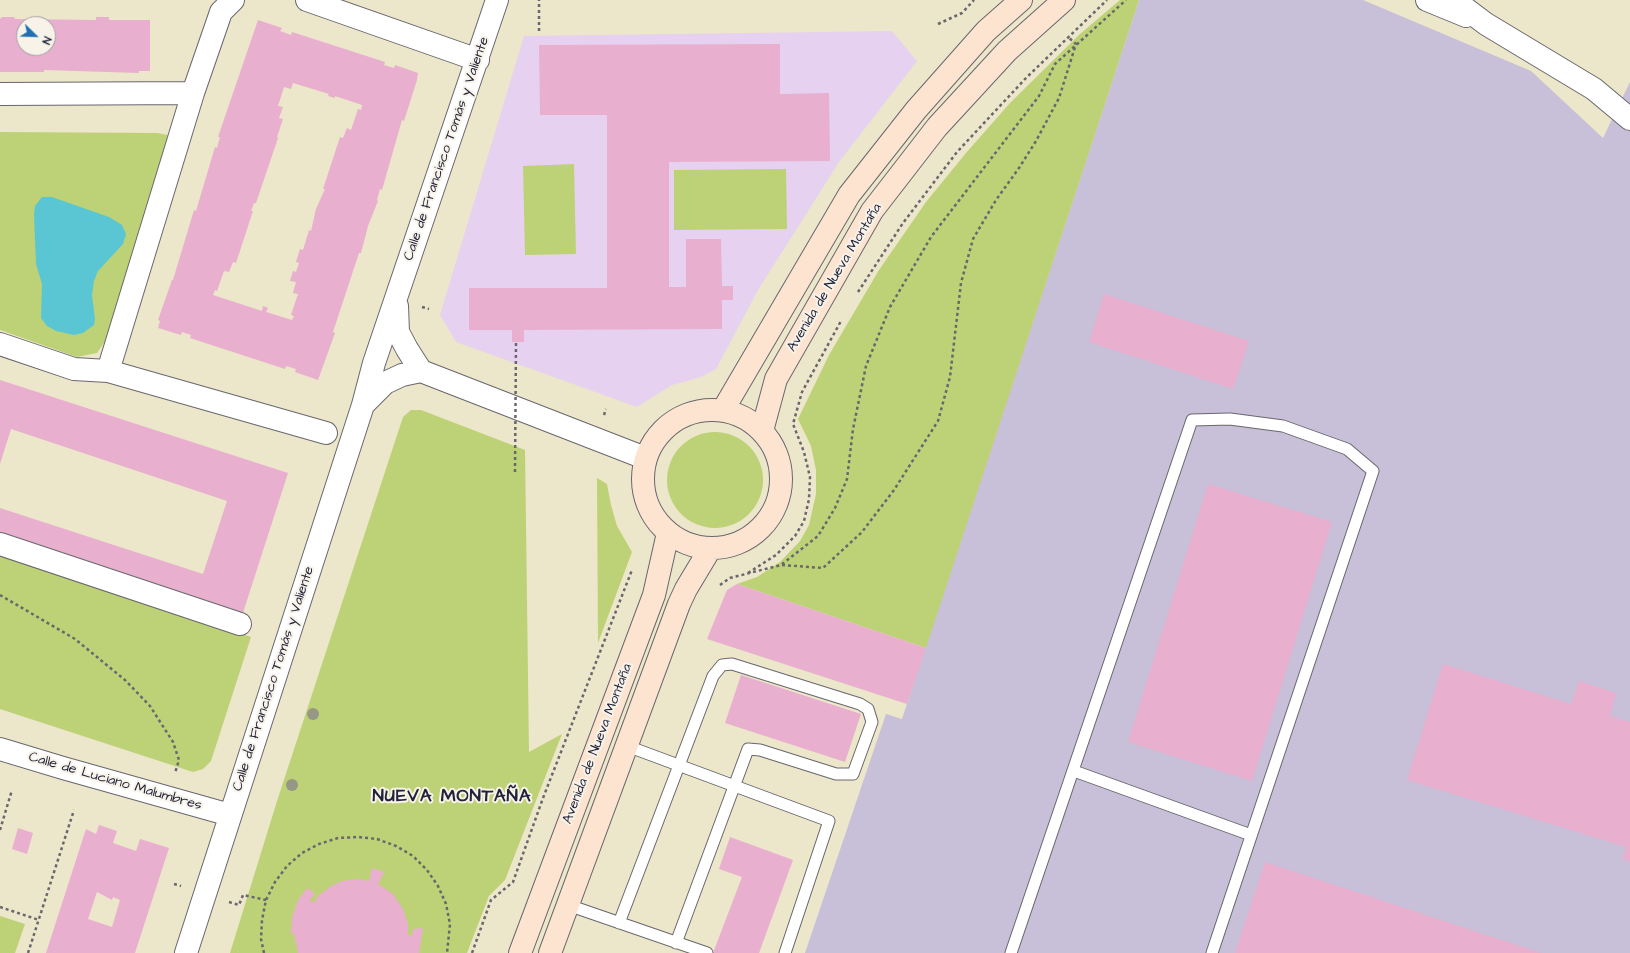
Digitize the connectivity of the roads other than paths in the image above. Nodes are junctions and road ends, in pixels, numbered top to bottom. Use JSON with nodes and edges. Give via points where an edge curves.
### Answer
{"nodes":[{"id":1,"x":233,"y":0,"type":"edge"},
{"id":2,"x":308,"y":0,"type":"edge"},
{"id":3,"x":497,"y":0,"type":"edge"},
{"id":4,"x":506,"y":0,"type":"edge"},
{"id":5,"x":1021,"y":0,"type":"edge"},
{"id":6,"x":1064,"y":0,"type":"edge"},
{"id":7,"x":1427,"y":0,"type":"edge"},
{"id":8,"x":1454,"y":0,"type":"edge"},
{"id":9,"x":1486,"y":24,"type":"junction"},
{"id":10,"x":478,"y":60,"type":"junction"},
{"id":11,"x":193,"y":93,"type":"junction"},
{"id":12,"x":0,"y":94,"type":"edge"},
{"id":13,"x":1630,"y":119,"type":"edge"},
{"id":14,"x":396,"y":298,"type":"junction"},
{"id":15,"x":0,"y":344,"type":"edge"},
{"id":16,"x":421,"y":370,"type":"junction"},
{"id":17,"x":108,"y":371,"type":"junction"},
{"id":18,"x":362,"y":405,"type":"junction"},
{"id":19,"x":723,"y":410,"type":"junction"},
{"id":20,"x":762,"y":431,"type":"junction"},
{"id":21,"x":326,"y":433,"type":"dead end"},
{"id":22,"x":645,"y":458,"type":"junction"},
{"id":23,"x":668,"y":533,"type":"junction"},
{"id":24,"x":0,"y":544,"type":"edge"},
{"id":25,"x":710,"y":549,"type":"junction"},
{"id":26,"x":240,"y":624,"type":"dead end"},
{"id":27,"x":626,"y":746,"type":"junction"},
{"id":28,"x":0,"y":749,"type":"edge"},
{"id":29,"x":680,"y":766,"type":"junction"},
{"id":30,"x":1074,"y":771,"type":"junction"},
{"id":31,"x":734,"y":786,"type":"junction"},
{"id":32,"x":230,"y":815,"type":"junction"},
{"id":33,"x":1251,"y":835,"type":"junction"},
{"id":34,"x":568,"y":905,"type":"junction"},
{"id":35,"x":619,"y":923,"type":"junction"},
{"id":36,"x":676,"y":943,"type":"junction"},
{"id":37,"x":186,"y":953,"type":"edge"},
{"id":38,"x":520,"y":953,"type":"edge"},
{"id":39,"x":550,"y":953,"type":"edge"},
{"id":40,"x":707,"y":953,"type":"edge"},
{"id":41,"x":785,"y":953,"type":"edge"},
{"id":42,"x":1011,"y":953,"type":"edge"},
{"id":43,"x":1212,"y":953,"type":"edge"}],
"edges":[{"from":1,"to":11,"type":"street","via":[[221,12]]},
{"from":2,"to":10,"type":"street"},
{"from":3,"to":4,"type":"street"},
{"from":3,"to":10,"type":"street","name":"Calle de Francisco Tomás y Valiente"},
{"from":5,"to":19,"type":"main road","name":"Avenida de Nueva Montaña","via":[[986,31],[916,110],[849,195]]},
{"from":6,"to":20,"type":"main road","name":"Avenida de Nueva Montaña","via":[[1007,51],[937,127],[872,212],[776,379]]},
{"from":7,"to":9,"type":"street"},
{"from":8,"to":9,"type":"street"},
{"from":9,"to":13,"type":"street","via":[[1594,89]]},
{"from":10,"to":14,"type":"street","name":"Calle de Francisco Tomás y Valiente"},
{"from":11,"to":12,"type":"street"},
{"from":11,"to":17,"type":"street"},
{"from":14,"to":16,"type":"street","name":"Calle de Francisco Tomás y Valiente","via":[[398,332]]},
{"from":14,"to":18,"type":"street","name":"Calle de Francisco Tomás y Valiente"},
{"from":15,"to":17,"type":"street","via":[[74,369]]},
{"from":16,"to":18,"type":"street","name":"Calle de Francisco Tomás y Valiente","via":[[385,383]]},
{"from":16,"to":22,"type":"street"},
{"from":17,"to":21,"type":"street"},
{"from":18,"to":32,"type":"street","name":"Calle de Francisco Tomás y Valiente"},
{"from":19,"to":20,"type":"main road","via":[[744,417]]},
{"from":19,"to":22,"type":"main road","via":[[698,411],[675,420],[657,436]]},
{"from":20,"to":25,"type":"main road","via":[[775,450],[781,473],[779,496],[770,517],[754,535],[733,546]]},
{"from":22,"to":23,"type":"main road","via":[[642,486],[650,512]]},
{"from":23,"to":25,"type":"main road","via":[[687,545]]},
{"from":23,"to":38,"type":"main road","name":"Avenida de Nueva Montaña","via":[[654,595]]},
{"from":24,"to":26,"type":"street"},
{"from":25,"to":27,"type":"main road","name":"Avenida de Nueva Montaña","via":[[686,589]]},
{"from":27,"to":29,"type":"lane"},
{"from":27,"to":34,"type":"main road","name":"Avenida de Nueva Montaña"},
{"from":28,"to":32,"type":"street","name":"Calle de Luciano Malumbres"},
{"from":29,"to":31,"type":"lane"},
{"from":29,"to":31,"type":"lane","via":[[714,676],[722,665],[732,664],[860,704],[868,709],[872,722],[853,774],[836,774],[760,750],[748,749]]},
{"from":29,"to":35,"type":"lane"},
{"from":30,"to":33,"type":"lane"},
{"from":30,"to":33,"type":"lane","via":[[1192,420],[1230,419],[1283,426],[1347,449],[1373,470]]},
{"from":30,"to":42,"type":"lane"},
{"from":31,"to":36,"type":"lane"},
{"from":31,"to":41,"type":"lane","via":[[829,821]]},
{"from":32,"to":37,"type":"street","name":"Calle de Francisco Tomás y Valiente"},
{"from":33,"to":43,"type":"lane"},
{"from":34,"to":35,"type":"lane"},
{"from":34,"to":39,"type":"main road","name":"Avenida de Nueva Montaña"},
{"from":35,"to":36,"type":"lane"},
{"from":36,"to":40,"type":"lane"}]}
